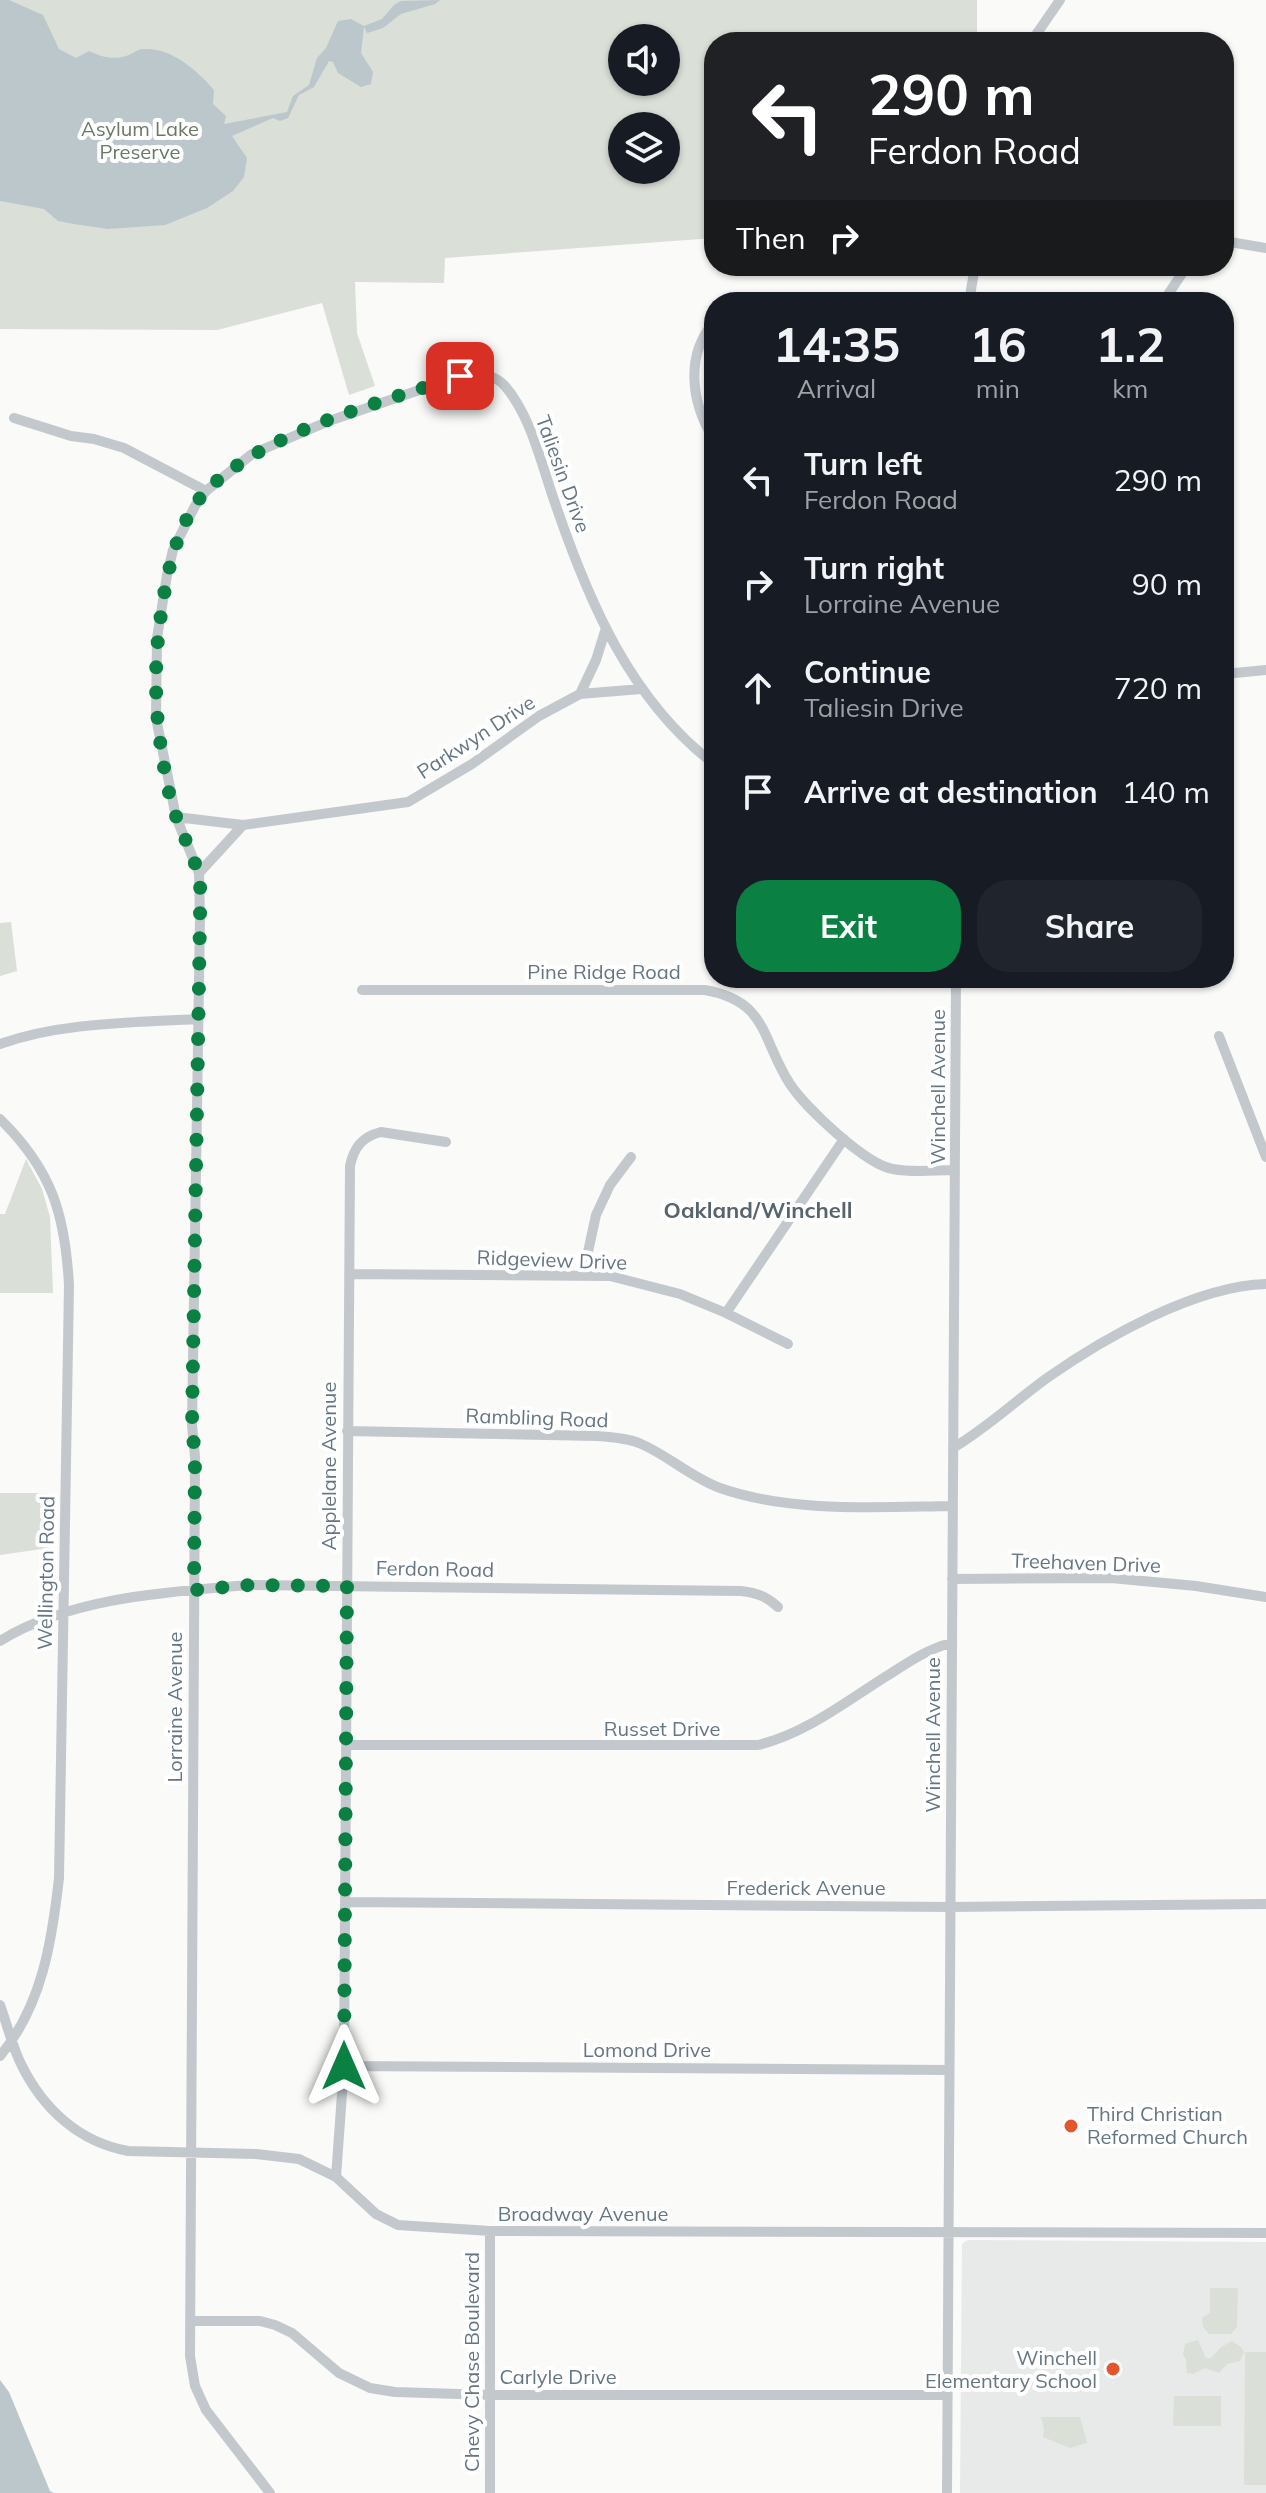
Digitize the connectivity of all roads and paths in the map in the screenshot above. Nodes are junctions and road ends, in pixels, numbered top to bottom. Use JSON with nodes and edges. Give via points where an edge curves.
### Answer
{"nodes":[{"id":1,"x":1060,"y":0,"type":"edge"},
{"id":2,"x":1038,"y":32,"type":"edge"},
{"id":3,"x":1234,"y":243,"type":"edge"},
{"id":4,"x":1266,"y":248,"type":"edge"},
{"id":5,"x":704,"y":335,"type":"edge"},
{"id":6,"x":14,"y":418,"type":"dead end"},
{"id":7,"x":704,"y":424,"type":"edge"},
{"id":8,"x":252,"y":454,"type":"joint"},
{"id":9,"x":206,"y":491,"type":"junction"},
{"id":10,"x":606,"y":628,"type":"junction"},
{"id":11,"x":1266,"y":670,"type":"edge"},
{"id":12,"x":1234,"y":673,"type":"edge"},
{"id":13,"x":641,"y":689,"type":"junction"},
{"id":14,"x":580,"y":694,"type":"junction"},
{"id":15,"x":704,"y":756,"type":"edge"},
{"id":16,"x":176,"y":817,"type":"junction"},
{"id":17,"x":243,"y":825,"type":"junction"},
{"id":18,"x":199,"y":873,"type":"junction"},
{"id":19,"x":956,"y":988,"type":"edge"},
{"id":20,"x":362,"y":990,"type":"dead end"},
{"id":21,"x":197,"y":1019,"type":"junction"},
{"id":22,"x":1219,"y":1036,"type":"dead end"},
{"id":23,"x":0,"y":1044,"type":"edge"},
{"id":24,"x":0,"y":1119,"type":"edge"},
{"id":25,"x":844,"y":1139,"type":"junction"},
{"id":26,"x":446,"y":1142,"type":"dead end"},
{"id":27,"x":631,"y":1157,"type":"dead end"},
{"id":28,"x":1266,"y":1157,"type":"edge"},
{"id":29,"x":955,"y":1170,"type":"junction"},
{"id":30,"x":349,"y":1274,"type":"junction"},
{"id":31,"x":583,"y":1275,"type":"junction"},
{"id":32,"x":1266,"y":1284,"type":"edge"},
{"id":33,"x":726,"y":1313,"type":"junction"},
{"id":34,"x":788,"y":1344,"type":"dead end"},
{"id":35,"x":347,"y":1431,"type":"junction"},
{"id":36,"x":953,"y":1448,"type":"junction"},
{"id":37,"x":952,"y":1506,"type":"junction"},
{"id":38,"x":952,"y":1579,"type":"junction"},
{"id":39,"x":347,"y":1586,"type":"junction"},
{"id":40,"x":194,"y":1590,"type":"junction"},
{"id":41,"x":1266,"y":1597,"type":"edge"},
{"id":42,"x":778,"y":1607,"type":"dead end"},
{"id":43,"x":63,"y":1612,"type":"junction"},
{"id":44,"x":0,"y":1641,"type":"edge"},
{"id":45,"x":951,"y":1643,"type":"junction"},
{"id":46,"x":346,"y":1745,"type":"junction"},
{"id":47,"x":345,"y":1902,"type":"junction"},
{"id":48,"x":1266,"y":1904,"type":"edge"},
{"id":49,"x":950,"y":1907,"type":"junction"},
{"id":50,"x":0,"y":2005,"type":"edge"},
{"id":51,"x":12,"y":2038,"type":"junction"},
{"id":52,"x":0,"y":2056,"type":"edge"},
{"id":53,"x":344,"y":2066,"type":"junction"},
{"id":54,"x":949,"y":2070,"type":"junction"},
{"id":55,"x":191,"y":2154,"type":"junction"},
{"id":56,"x":336,"y":2177,"type":"junction"},
{"id":57,"x":490,"y":2231,"type":"junction"},
{"id":58,"x":948,"y":2232,"type":"junction"},
{"id":59,"x":1266,"y":2233,"type":"edge"},
{"id":60,"x":191,"y":2321,"type":"junction"},
{"id":61,"x":490,"y":2395,"type":"junction"},
{"id":62,"x":947,"y":2395,"type":"junction"},
{"id":63,"x":270,"y":2493,"type":"edge"},
{"id":64,"x":490,"y":2493,"type":"edge"},
{"id":65,"x":947,"y":2493,"type":"edge"}],
"edges":[{"from":1,"to":2,"type":"street"},
{"from":3,"to":4,"type":"street"},
{"from":5,"to":7,"type":"street","via":[[694,369]]},
{"from":6,"to":9,"type":"street","via":[[124,448]]},
{"from":8,"to":9,"type":"street","name":"Lorraine Avenue"},
{"from":8,"to":10,"type":"street","name":"Taliesin Drive","via":[[460,376],[491,375],[502,382],[525,418],[573,554]]},
{"from":9,"to":16,"type":"street","name":"Lorraine Avenue","via":[[173,550],[157,638],[156,718]]},
{"from":10,"to":13,"type":"street","name":"Taliesin Drive"},
{"from":10,"to":14,"type":"street"},
{"from":11,"to":12,"type":"street"},
{"from":13,"to":14,"type":"street","name":"Parkwyn Drive"},
{"from":13,"to":15,"type":"street"},
{"from":14,"to":17,"type":"street","name":"Parkwyn Drive","via":[[408,802]]},
{"from":16,"to":17,"type":"street","name":"Parkwyn Drive"},
{"from":16,"to":18,"type":"street","name":"Lorraine Avenue"},
{"from":17,"to":18,"type":"street"},
{"from":18,"to":21,"type":"street","name":"Lorraine Avenue"},
{"from":19,"to":29,"type":"street","name":"Winchell Avenue"},
{"from":20,"to":25,"type":"street","name":"Pine Ridge Road","via":[[722,993],[756,1016],[791,1086]]},
{"from":21,"to":23,"type":"street","via":[[56,1030]]},
{"from":21,"to":40,"type":"street","name":"Lorraine Avenue"},
{"from":22,"to":28,"type":"street"},
{"from":24,"to":43,"type":"street","name":"Wellington Road","via":[[24,1143],[47,1182],[67,1255]]},
{"from":25,"to":29,"type":"street","name":"Pine Ridge Road","via":[[892,1169]]},
{"from":25,"to":33,"type":"street"},
{"from":26,"to":30,"type":"street","name":"Applelane Avenue","via":[[381,1132],[359,1142],[350,1166]]},
{"from":27,"to":31,"type":"street","via":[[596,1215]]},
{"from":29,"to":36,"type":"street","name":"Winchell Avenue"},
{"from":30,"to":31,"type":"street","name":"Ridgeview Drive"},
{"from":30,"to":35,"type":"street","name":"Applelane Avenue"},
{"from":31,"to":33,"type":"street","name":"Ridgeview Drive","via":[[631,1280]]},
{"from":32,"to":36,"type":"street","via":[[1197,1300],[1107,1339]]},
{"from":33,"to":34,"type":"street","name":"Ridgeview Drive"},
{"from":35,"to":37,"type":"street","name":"Rambling Road","via":[[621,1438],[695,1478],[767,1501]]},
{"from":35,"to":39,"type":"street","name":"Applelane Avenue"},
{"from":36,"to":37,"type":"street","name":"Winchell Avenue"},
{"from":37,"to":38,"type":"street","name":"Winchell Avenue"},
{"from":38,"to":41,"type":"street","name":"Treehaven Drive","via":[[1111,1578]]},
{"from":38,"to":45,"type":"street","name":"Winchell Avenue"},
{"from":39,"to":40,"type":"street","name":"Ferdon Road"},
{"from":39,"to":42,"type":"street","name":"Ferdon Road","via":[[741,1591],[767,1597]]},
{"from":39,"to":46,"type":"street","name":"Applelane Avenue"},
{"from":40,"to":43,"type":"street","name":"Ferdon Road"},
{"from":40,"to":55,"type":"street","name":"Lorraine Avenue"},
{"from":43,"to":44,"type":"street","name":"Ferdon Road"},
{"from":43,"to":51,"type":"street","name":"Wellington Road","via":[[58,1892],[42,1978]]},
{"from":45,"to":46,"type":"street","name":"Russet Drive","via":[[926,1651],[805,1727],[758,1745]]},
{"from":45,"to":49,"type":"street","name":"Winchell Avenue"},
{"from":46,"to":47,"type":"street","name":"Applelane Avenue"},
{"from":47,"to":49,"type":"street","name":"Frederick Avenue"},
{"from":47,"to":53,"type":"street","name":"Applelane Avenue"},
{"from":48,"to":49,"type":"street","name":"Frederick Avenue"},
{"from":49,"to":54,"type":"street","name":"Winchell Avenue"},
{"from":50,"to":51,"type":"street","name":"Broadway Avenue"},
{"from":51,"to":52,"type":"street","name":"Wellington Road"},
{"from":51,"to":55,"type":"street","name":"Broadway Avenue","via":[[35,2089],[90,2140],[128,2151]]},
{"from":53,"to":54,"type":"street","name":"Lomond Drive"},
{"from":53,"to":56,"type":"street","name":"Applelane Avenue"},
{"from":54,"to":58,"type":"street","name":"Winchell Avenue"},
{"from":55,"to":56,"type":"street","name":"Broadway Avenue","via":[[280,2155]]},
{"from":55,"to":60,"type":"street","name":"Lorraine Avenue"},
{"from":56,"to":57,"type":"street","name":"Broadway Avenue","via":[[376,2214],[398,2225]]},
{"from":57,"to":58,"type":"street","name":"Broadway Avenue"},
{"from":57,"to":61,"type":"street","name":"Chevy Chase Boulevard"},
{"from":58,"to":59,"type":"street","name":"Broadway Avenue"},
{"from":58,"to":62,"type":"street","name":"Winchell Avenue"},
{"from":60,"to":61,"type":"street","name":"Carlyle Drive","via":[[275,2325],[339,2373],[370,2388]]},
{"from":60,"to":63,"type":"street","name":"Lorraine Avenue","via":[[190,2356],[200,2399]]},
{"from":61,"to":62,"type":"street","name":"Carlyle Drive"},
{"from":61,"to":64,"type":"street","name":"Chevy Chase Boulevard"},
{"from":62,"to":65,"type":"street","name":"Winchell Avenue"}]}
